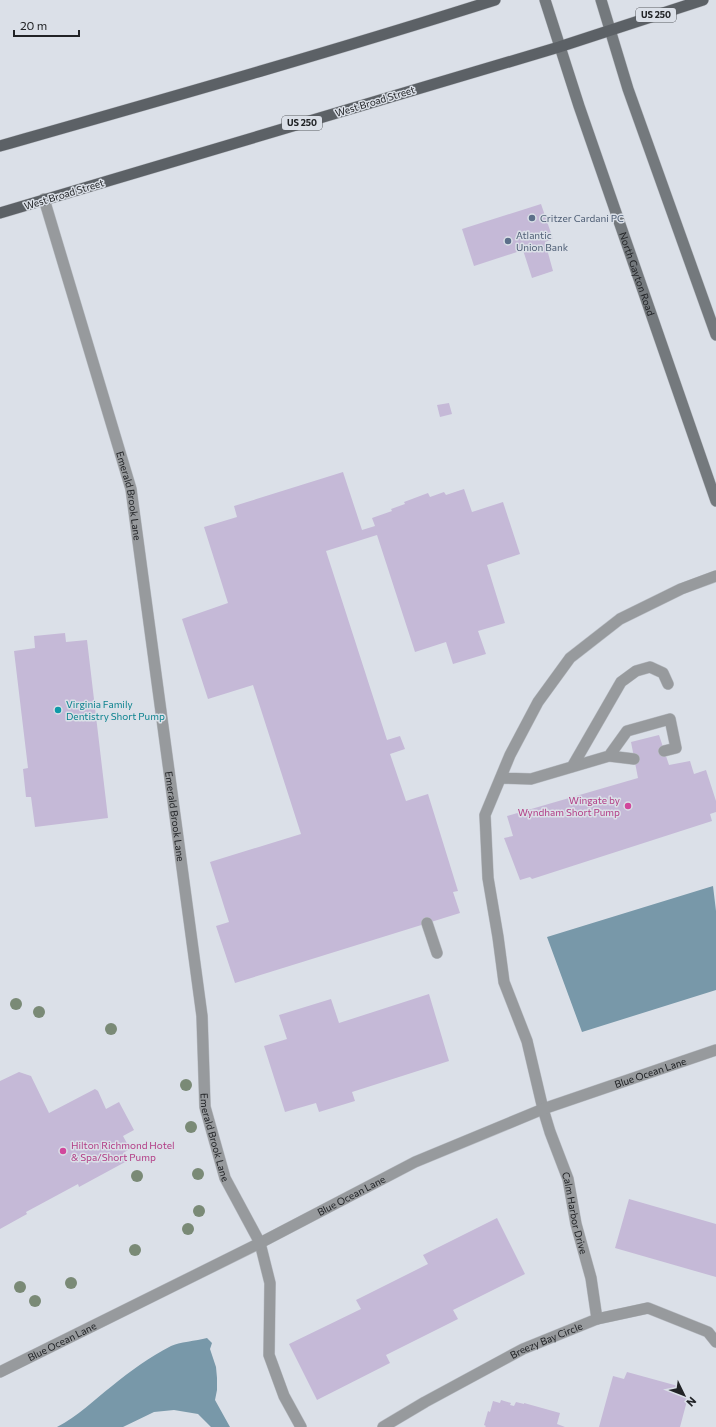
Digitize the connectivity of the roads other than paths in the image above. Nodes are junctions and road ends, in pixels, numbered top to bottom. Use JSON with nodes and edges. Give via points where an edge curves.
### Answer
{"nodes":[{"id":1,"x":495,"y":0,"type":"edge"},
{"id":2,"x":545,"y":0,"type":"edge"},
{"id":3,"x":601,"y":0,"type":"edge"},
{"id":4,"x":703,"y":0,"type":"edge"},
{"id":5,"x":610,"y":30,"type":"junction"},
{"id":6,"x":559,"y":47,"type":"junction"},
{"id":7,"x":0,"y":146,"type":"edge"},
{"id":8,"x":44,"y":199,"type":"junction"},
{"id":9,"x":0,"y":213,"type":"edge"},
{"id":10,"x":716,"y":335,"type":"edge"},
{"id":11,"x":716,"y":501,"type":"edge"},
{"id":12,"x":716,"y":576,"type":"edge"},
{"id":13,"x":668,"y":684,"type":"dead end"},
{"id":14,"x":664,"y":751,"type":"dead end"},
{"id":15,"x":609,"y":756,"type":"junction"},
{"id":16,"x":634,"y":759,"type":"dead end"},
{"id":17,"x":572,"y":767,"type":"junction"},
{"id":18,"x":501,"y":778,"type":"junction"},
{"id":19,"x":427,"y":923,"type":"dead end"},
{"id":20,"x":437,"y":953,"type":"dead end"},
{"id":21,"x":716,"y":1050,"type":"edge"},
{"id":22,"x":543,"y":1109,"type":"junction"},
{"id":23,"x":260,"y":1243,"type":"junction"},
{"id":24,"x":597,"y":1319,"type":"junction"},
{"id":25,"x":716,"y":1342,"type":"edge"},
{"id":26,"x":0,"y":1372,"type":"edge"},
{"id":27,"x":301,"y":1427,"type":"edge"},
{"id":28,"x":383,"y":1427,"type":"edge"}],
"edges":[{"from":1,"to":7,"type":"main road"},
{"from":2,"to":6,"type":"main road","name":"North Gayton Road"},
{"from":3,"to":5,"type":"main road"},
{"from":4,"to":5,"type":"main road","name":"West Broad Street","number":"US 250"},
{"from":5,"to":6,"type":"main road","name":"West Broad Street","number":"US 250"},
{"from":5,"to":10,"type":"main road","via":[[628,89]]},
{"from":6,"to":8,"type":"main road","name":"West Broad Street","number":"US 250"},
{"from":6,"to":11,"type":"main road","name":"North Gayton Road"},
{"from":8,"to":9,"type":"main road","name":"West Broad Street","number":"US 250"},
{"from":8,"to":23,"type":"street","name":"Emerald Brook Lane","via":[[131,489],[202,1016],[205,1107],[224,1178]]},
{"from":12,"to":18,"type":"street","name":"Calm Harbor Drive","via":[[681,589],[620,619],[570,658],[538,702]]},
{"from":13,"to":17,"type":"street","via":[[663,673],[650,667],[636,671],[621,682]]},
{"from":14,"to":15,"type":"street","via":[[676,748],[670,719],[627,731]]},
{"from":15,"to":16,"type":"street"},
{"from":15,"to":17,"type":"street"},
{"from":17,"to":18,"type":"street","via":[[531,779]]},
{"from":18,"to":22,"type":"street","name":"Calm Harbor Drive","via":[[486,815],[488,878],[504,982],[527,1041]]},
{"from":19,"to":20,"type":"street"},
{"from":21,"to":22,"type":"street","name":"Blue Ocean Lane"},
{"from":22,"to":23,"type":"street","name":"Blue Ocean Lane","via":[[415,1162]]},
{"from":22,"to":24,"type":"street","name":"Calm Harbor Drive","via":[[568,1179],[576,1224],[591,1278]]},
{"from":23,"to":26,"type":"street","name":"Blue Ocean Lane"},
{"from":23,"to":27,"type":"street","name":"Emerald Brook Lane","via":[[270,1283],[269,1355],[284,1396]]},
{"from":24,"to":25,"type":"street","name":"Breezy Bay Circle","via":[[648,1308],[708,1332]]},
{"from":24,"to":28,"type":"street","name":"Breezy Bay Circle","via":[[523,1349]]}]}
